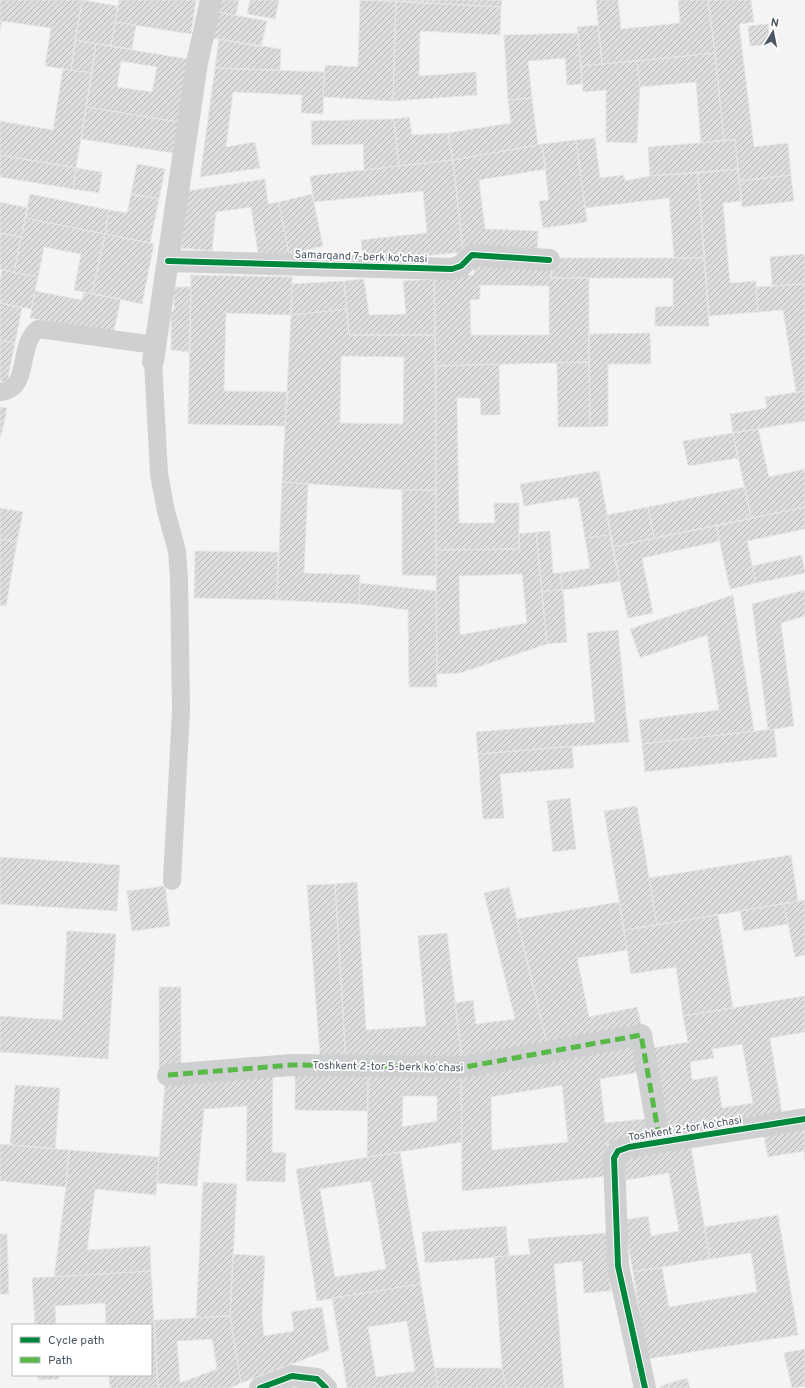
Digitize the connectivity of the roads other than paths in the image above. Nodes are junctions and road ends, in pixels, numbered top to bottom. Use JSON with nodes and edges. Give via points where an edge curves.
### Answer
{"nodes":[{"id":1,"x":211,"y":0,"type":"edge"},
{"id":2,"x":549,"y":260,"type":"dead end"},
{"id":3,"x":168,"y":261,"type":"junction"},
{"id":4,"x":154,"y":353,"type":"junction"},
{"id":5,"x":0,"y":392,"type":"edge"},
{"id":6,"x":172,"y":881,"type":"dead end"},
{"id":7,"x":168,"y":1075,"type":"dead end"},
{"id":8,"x":805,"y":1119,"type":"edge"},
{"id":9,"x":660,"y":1142,"type":"junction"},
{"id":10,"x":260,"y":1388,"type":"edge"},
{"id":11,"x":326,"y":1388,"type":"edge"},
{"id":12,"x":645,"y":1388,"type":"edge"}],
"edges":[{"from":1,"to":3,"type":"street","via":[[197,63]]},
{"from":2,"to":3,"type":"street","name":"Samarqand 7-berk ko'chasi","via":[[472,255],[461,266],[452,269]]},
{"from":3,"to":4,"type":"street"},
{"from":4,"to":5,"type":"lane","via":[[38,329],[29,341],[15,387],[8,392]]},
{"from":4,"to":6,"type":"lane","via":[[159,474],[177,551],[179,578],[181,710]]},
{"from":7,"to":9,"type":"street","name":"Toshkent 2-tor 5-berk koʻchasi","via":[[292,1065],[465,1067],[641,1035]]},
{"from":8,"to":9,"type":"street","name":"Toshkent 2-tor koʻchasi"},
{"from":9,"to":12,"type":"street","name":"Toshkent 2-tor koʻchasi","via":[[629,1147],[618,1151],[614,1158],[618,1266]]},
{"from":10,"to":11,"type":"street","via":[[292,1376],[317,1379]]}]}
